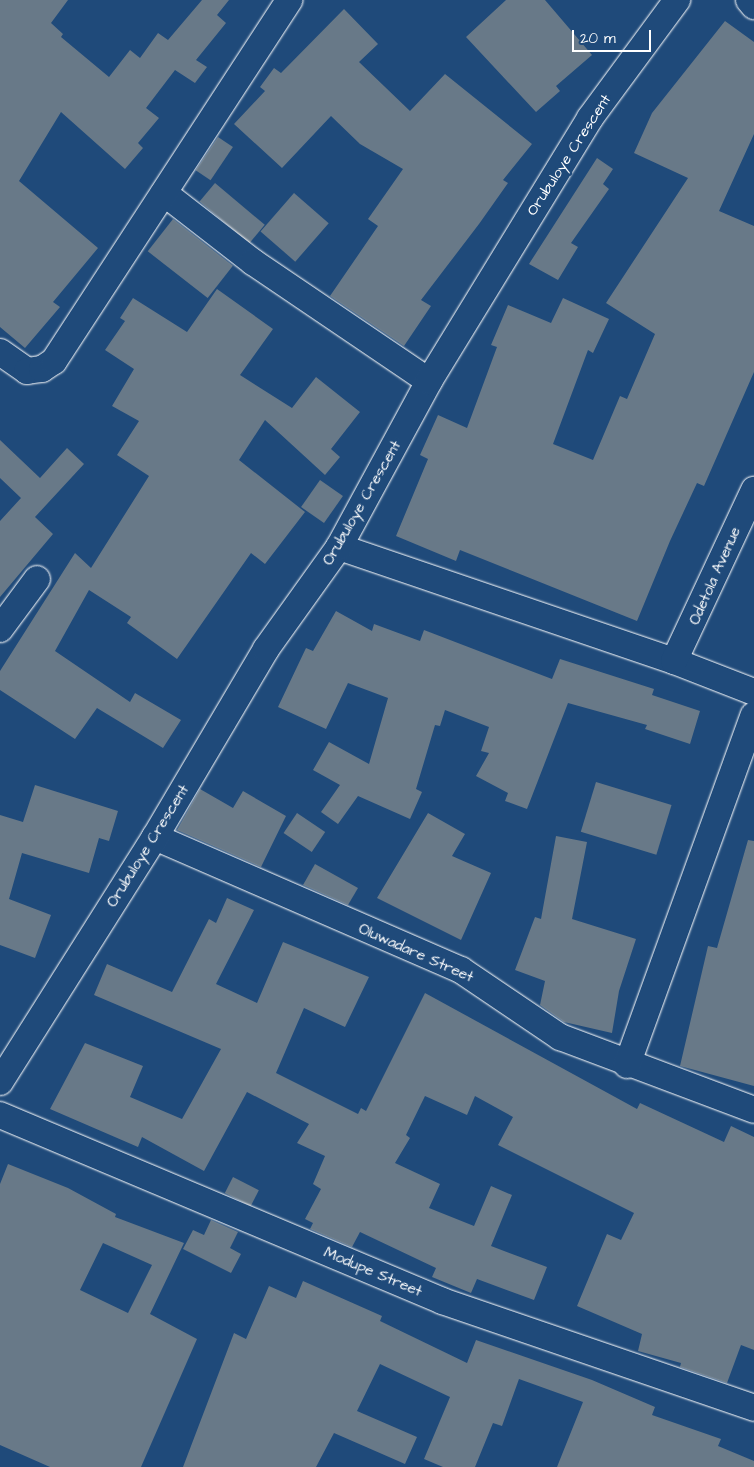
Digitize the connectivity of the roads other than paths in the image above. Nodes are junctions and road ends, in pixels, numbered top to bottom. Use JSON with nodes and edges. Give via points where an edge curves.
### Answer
{"nodes":[{"id":1,"x":289,"y":0,"type":"edge"},
{"id":2,"x":749,"y":0,"type":"edge"},
{"id":3,"x":675,"y":1,"type":"edge"},
{"id":4,"x":754,"y":6,"type":"edge"},
{"id":5,"x":164,"y":193,"type":"junction"},
{"id":6,"x":0,"y":352,"type":"edge"},
{"id":7,"x":430,"y":381,"type":"junction"},
{"id":8,"x":754,"y":490,"type":"edge"},
{"id":9,"x":340,"y":547,"type":"junction"},
{"id":10,"x":37,"y":579,"type":"dead end"},
{"id":11,"x":0,"y":629,"type":"edge"},
{"id":12,"x":674,"y":661,"type":"junction"},
{"id":13,"x":754,"y":692,"type":"edge"},
{"id":14,"x":754,"y":715,"type":"edge"},
{"id":15,"x":155,"y":837,"type":"junction"},
{"id":16,"x":627,"y":1065,"type":"junction"},
{"id":17,"x":0,"y":1082,"type":"edge"},
{"id":18,"x":754,"y":1110,"type":"edge"},
{"id":19,"x":0,"y":1115,"type":"edge"},
{"id":20,"x":754,"y":1408,"type":"edge"}],
"edges":[{"from":1,"to":5,"type":"street"},
{"from":2,"to":4,"type":"street"},
{"from":3,"to":7,"type":"street","name":"Orubuloye Crescent","via":[[590,118]]},
{"from":5,"to":6,"type":"street","via":[[54,361],[42,369],[27,371]]},
{"from":5,"to":7,"type":"street","via":[[253,262]]},
{"from":7,"to":9,"type":"street","name":"Orubuloye Crescent"},
{"from":8,"to":12,"type":"street","name":"Odetola Avenue"},
{"from":9,"to":12,"type":"street"},
{"from":9,"to":15,"type":"street","name":"Orubuloye Crescent","via":[[266,649]]},
{"from":10,"to":11,"type":"street"},
{"from":12,"to":13,"type":"street"},
{"from":14,"to":16,"type":"street"},
{"from":15,"to":16,"type":"street","name":"Oluwadare Street","via":[[461,970],[560,1037]]},
{"from":15,"to":17,"type":"street","name":"Orubuloye Crescent"},
{"from":16,"to":18,"type":"street","name":"Oluwadare Street"},
{"from":19,"to":20,"type":"street","name":"Modupe Street","via":[[442,1301]]}]}
